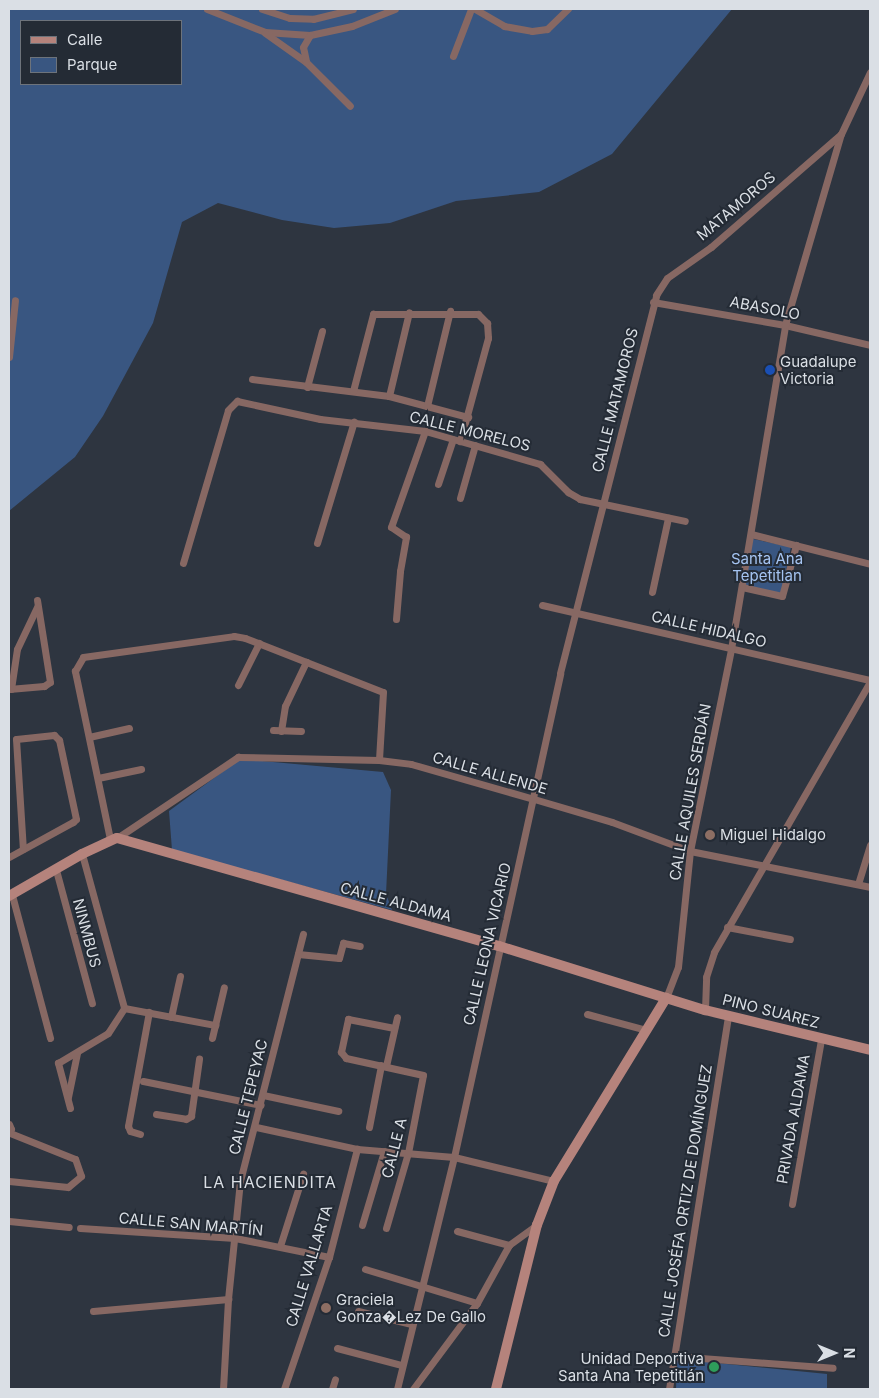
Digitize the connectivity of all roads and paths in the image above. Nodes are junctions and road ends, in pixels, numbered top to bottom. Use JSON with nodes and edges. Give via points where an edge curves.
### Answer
{"nodes":[{"id":1,"x":207,"y":9,"type":"edge"},
{"id":2,"x":262,"y":9,"type":"edge"},
{"id":3,"x":353,"y":9,"type":"edge"},
{"id":4,"x":395,"y":9,"type":"edge"},
{"id":5,"x":473,"y":9,"type":"edge"},
{"id":6,"x":568,"y":9,"type":"edge"},
{"id":7,"x":265,"y":32,"type":"junction"},
{"id":8,"x":310,"y":35,"type":"junction"},
{"id":9,"x":452,"y":56,"type":"dead end"},
{"id":10,"x":306,"y":62,"type":"junction"},
{"id":11,"x":870,"y":72,"type":"edge"},
{"id":12,"x":350,"y":106,"type":"dead end"},
{"id":13,"x":841,"y":134,"type":"junction"},
{"id":14,"x":15,"y":300,"type":"dead end"},
{"id":15,"x":654,"y":302,"type":"junction"},
{"id":16,"x":450,"y":311,"type":"junction"},
{"id":17,"x":409,"y":312,"type":"junction"},
{"id":18,"x":11,"y":317,"type":"edge"},
{"id":19,"x":785,"y":325,"type":"junction"},
{"id":20,"x":322,"y":331,"type":"dead end"},
{"id":21,"x":870,"y":345,"type":"edge"},
{"id":22,"x":9,"y":357,"type":"edge"},
{"id":23,"x":252,"y":379,"type":"dead end"},
{"id":24,"x":307,"y":387,"type":"junction"},
{"id":25,"x":353,"y":391,"type":"junction"},
{"id":26,"x":389,"y":396,"type":"junction"},
{"id":27,"x":427,"y":406,"type":"junction"},
{"id":28,"x":468,"y":417,"type":"junction"},
{"id":29,"x":354,"y":421,"type":"junction"},
{"id":30,"x":425,"y":431,"type":"junction"},
{"id":31,"x":456,"y":440,"type":"junction"},
{"id":32,"x":475,"y":445,"type":"junction"},
{"id":33,"x":438,"y":484,"type":"dead end"},
{"id":34,"x":460,"y":498,"type":"dead end"},
{"id":35,"x":602,"y":505,"type":"junction"},
{"id":36,"x":668,"y":518,"type":"junction"},
{"id":37,"x":685,"y":521,"type":"dead end"},
{"id":38,"x":750,"y":534,"type":"junction"},
{"id":39,"x":317,"y":543,"type":"dead end"},
{"id":40,"x":796,"y":545,"type":"junction"},
{"id":41,"x":182,"y":564,"type":"dead end"},
{"id":42,"x":870,"y":564,"type":"edge"},
{"id":43,"x":742,"y":587,"type":"junction"},
{"id":44,"x":652,"y":592,"type":"dead end"},
{"id":45,"x":542,"y":605,"type":"dead end"},
{"id":46,"x":576,"y":612,"type":"junction"},
{"id":47,"x":396,"y":618,"type":"dead end"},
{"id":48,"x":259,"y":643,"type":"junction"},
{"id":49,"x":731,"y":649,"type":"junction"},
{"id":50,"x":306,"y":662,"type":"junction"},
{"id":51,"x":870,"y":681,"type":"edge"},
{"id":52,"x":238,"y":685,"type":"dead end"},
{"id":53,"x":10,"y":689,"type":"edge"},
{"id":54,"x":129,"y":728,"type":"dead end"},
{"id":55,"x":273,"y":730,"type":"dead end"},
{"id":56,"x":281,"y":731,"type":"junction"},
{"id":57,"x":301,"y":731,"type":"dead end"},
{"id":58,"x":89,"y":737,"type":"junction"},
{"id":59,"x":378,"y":760,"type":"junction"},
{"id":60,"x":141,"y":770,"type":"dead end"},
{"id":61,"x":98,"y":778,"type":"junction"},
{"id":62,"x":534,"y":800,"type":"junction"},
{"id":63,"x":113,"y":839,"type":"junction"},
{"id":64,"x":870,"y":845,"type":"edge"},
{"id":65,"x":23,"y":849,"type":"junction"},
{"id":66,"x":690,"y":851,"type":"junction"},
{"id":67,"x":82,"y":854,"type":"junction"},
{"id":68,"x":9,"y":857,"type":"edge"},
{"id":69,"x":761,"y":866,"type":"junction"},
{"id":70,"x":56,"y":870,"type":"junction"},
{"id":71,"x":858,"y":884,"type":"junction"},
{"id":72,"x":870,"y":887,"type":"edge"},
{"id":73,"x":10,"y":896,"type":"edge"},
{"id":74,"x":727,"y":927,"type":"junction"},
{"id":75,"x":303,"y":934,"type":"dead end"},
{"id":76,"x":790,"y":938,"type":"dead end"},
{"id":77,"x":360,"y":946,"type":"dead end"},
{"id":78,"x":499,"y":946,"type":"junction"},
{"id":79,"x":298,"y":954,"type":"junction"},
{"id":80,"x":180,"y":976,"type":"dead end"},
{"id":81,"x":224,"y":987,"type":"dead end"},
{"id":82,"x":666,"y":998,"type":"junction"},
{"id":83,"x":92,"y":1003,"type":"dead end"},
{"id":84,"x":124,"y":1008,"type":"junction"},
{"id":85,"x":705,"y":1010,"type":"junction"},
{"id":86,"x":149,"y":1012,"type":"junction"},
{"id":87,"x":587,"y":1014,"type":"dead end"},
{"id":88,"x":171,"y":1016,"type":"junction"},
{"id":89,"x":397,"y":1016,"type":"dead end"},
{"id":90,"x":728,"y":1016,"type":"junction"},
{"id":91,"x":215,"y":1025,"type":"junction"},
{"id":92,"x":394,"y":1028,"type":"junction"},
{"id":93,"x":646,"y":1030,"type":"junction"},
{"id":94,"x":50,"y":1038,"type":"dead end"},
{"id":95,"x":212,"y":1038,"type":"dead end"},
{"id":96,"x":821,"y":1039,"type":"junction"},
{"id":97,"x":870,"y":1050,"type":"edge"},
{"id":98,"x":77,"y":1053,"type":"junction"},
{"id":99,"x":200,"y":1059,"type":"dead end"},
{"id":100,"x":384,"y":1065,"type":"junction"},
{"id":101,"x":143,"y":1081,"type":"dead end"},
{"id":102,"x":195,"y":1090,"type":"junction"},
{"id":103,"x":263,"y":1095,"type":"junction"},
{"id":104,"x":68,"y":1098,"type":"junction"},
{"id":105,"x":261,"y":1104,"type":"junction"},
{"id":106,"x":70,"y":1108,"type":"dead end"},
{"id":107,"x":338,"y":1111,"type":"dead end"},
{"id":108,"x":156,"y":1114,"type":"dead end"},
{"id":109,"x":9,"y":1123,"type":"edge"},
{"id":110,"x":256,"y":1127,"type":"junction"},
{"id":111,"x":369,"y":1127,"type":"dead end"},
{"id":112,"x":9,"y":1133,"type":"edge"},
{"id":113,"x":140,"y":1134,"type":"dead end"},
{"id":114,"x":357,"y":1149,"type":"junction"},
{"id":115,"x":384,"y":1151,"type":"junction"},
{"id":116,"x":408,"y":1152,"type":"junction"},
{"id":117,"x":454,"y":1157,"type":"junction"},
{"id":118,"x":303,"y":1174,"type":"dead end"},
{"id":119,"x":9,"y":1181,"type":"edge"},
{"id":120,"x":554,"y":1181,"type":"junction"},
{"id":121,"x":792,"y":1204,"type":"dead end"},
{"id":122,"x":9,"y":1221,"type":"edge"},
{"id":123,"x":362,"y":1225,"type":"dead end"},
{"id":124,"x":537,"y":1225,"type":"junction"},
{"id":125,"x":69,"y":1227,"type":"dead end"},
{"id":126,"x":80,"y":1228,"type":"dead end"},
{"id":127,"x":386,"y":1228,"type":"dead end"},
{"id":128,"x":457,"y":1231,"type":"dead end"},
{"id":129,"x":235,"y":1238,"type":"junction"},
{"id":130,"x":509,"y":1245,"type":"junction"},
{"id":131,"x":280,"y":1246,"type":"junction"},
{"id":132,"x":329,"y":1257,"type":"junction"},
{"id":133,"x":365,"y":1269,"type":"dead end"},
{"id":134,"x":420,"y":1284,"type":"junction"},
{"id":135,"x":228,"y":1299,"type":"junction"},
{"id":136,"x":477,"y":1303,"type":"junction"},
{"id":137,"x":93,"y":1311,"type":"dead end"},
{"id":138,"x":358,"y":1311,"type":"dead end"},
{"id":139,"x":411,"y":1324,"type":"junction"},
{"id":140,"x":336,"y":1348,"type":"dead end"},
{"id":141,"x":675,"y":1356,"type":"junction"},
{"id":142,"x":401,"y":1365,"type":"junction"},
{"id":143,"x":833,"y":1368,"type":"dead end"},
{"id":144,"x":335,"y":1379,"type":"dead end"},
{"id":145,"x":223,"y":1389,"type":"edge"},
{"id":146,"x":284,"y":1389,"type":"edge"},
{"id":147,"x":332,"y":1389,"type":"edge"},
{"id":148,"x":397,"y":1389,"type":"edge"},
{"id":149,"x":413,"y":1389,"type":"edge"},
{"id":150,"x":496,"y":1389,"type":"edge"},
{"id":151,"x":669,"y":1389,"type":"edge"}],
"edges":[{"from":1,"to":7,"type":"street"},
{"from":2,"to":3,"type":"street","via":[[290,18],[313,19]]},
{"from":4,"to":8,"type":"street","via":[[352,26]]},
{"from":5,"to":6,"type":"street","via":[[504,26],[532,31],[547,29]]},
{"from":5,"to":9,"type":"street"},
{"from":7,"to":8,"type":"street"},
{"from":7,"to":10,"type":"street"},
{"from":8,"to":10,"type":"street","via":[[303,47]]},
{"from":10,"to":12,"type":"street"},
{"from":11,"to":13,"type":"street"},
{"from":13,"to":15,"type":"street","name":"MATAMOROS","via":[[711,247],[667,278],[658,288]]},
{"from":13,"to":19,"type":"street"},
{"from":14,"to":18,"type":"street"},
{"from":15,"to":19,"type":"street","name":"ABASOLO"},
{"from":15,"to":35,"type":"street","name":"CALLE MATAMOROS"},
{"from":16,"to":17,"type":"street"},
{"from":16,"to":27,"type":"street"},
{"from":16,"to":28,"type":"street","via":[[478,314],[489,330]]},
{"from":17,"to":25,"type":"street","via":[[371,316]]},
{"from":17,"to":26,"type":"street"},
{"from":18,"to":22,"type":"street"},
{"from":19,"to":21,"type":"street","name":"ABASOLO"},
{"from":19,"to":38,"type":"street","name":"CALLE AQUILES SERDÁN"},
{"from":20,"to":24,"type":"street"},
{"from":23,"to":24,"type":"street"},
{"from":24,"to":25,"type":"street"},
{"from":25,"to":26,"type":"street"},
{"from":26,"to":27,"type":"street"},
{"from":27,"to":28,"type":"street"},
{"from":28,"to":31,"type":"street"},
{"from":29,"to":30,"type":"street","name":"CALLE MORELOS"},
{"from":29,"to":39,"type":"street"},
{"from":29,"to":41,"type":"street","name":"CALLE MORELOS","via":[[320,419],[234,402]]},
{"from":30,"to":31,"type":"street","name":"CALLE MORELOS"},
{"from":30,"to":47,"type":"street","via":[[391,527],[406,537]]},
{"from":31,"to":32,"type":"street","name":"CALLE MORELOS"},
{"from":31,"to":33,"type":"street"},
{"from":32,"to":34,"type":"street"},
{"from":32,"to":35,"type":"street","name":"CALLE MORELOS","via":[[540,464],[570,494]]},
{"from":35,"to":36,"type":"street","name":"CALLE MORELOS"},
{"from":35,"to":46,"type":"street","name":"CALLE LEONA VICARIO"},
{"from":36,"to":37,"type":"street","name":"CALLE MORELOS"},
{"from":36,"to":44,"type":"street"},
{"from":38,"to":40,"type":"street"},
{"from":38,"to":43,"type":"street","name":"CALLE AQUILES SERDÁN"},
{"from":40,"to":42,"type":"street"},
{"from":40,"to":43,"type":"street","via":[[782,596]]},
{"from":43,"to":49,"type":"street","name":"CALLE AQUILES SERDÁN"},
{"from":45,"to":46,"type":"street","name":"CALLE HIDALGO"},
{"from":46,"to":49,"type":"street","name":"CALLE HIDALGO"},
{"from":46,"to":62,"type":"street","name":"CALLE LEONA VICARIO"},
{"from":48,"to":50,"type":"street"},
{"from":48,"to":52,"type":"street"},
{"from":48,"to":58,"type":"street","via":[[234,636],[83,657],[75,671]]},
{"from":49,"to":51,"type":"street","name":"CALLE HIDALGO"},
{"from":49,"to":66,"type":"street","name":"CALLE AQUILES SERDÁN"},
{"from":50,"to":56,"type":"street","via":[[284,706]]},
{"from":50,"to":59,"type":"street","via":[[382,692]]},
{"from":51,"to":69,"type":"street"},
{"from":53,"to":53,"type":"street","via":[[44,686],[50,682],[37,603],[17,649]]},
{"from":54,"to":58,"type":"street"},
{"from":55,"to":56,"type":"street"},
{"from":56,"to":57,"type":"street"},
{"from":58,"to":61,"type":"street"},
{"from":59,"to":62,"type":"street","name":"CALLE ALLENDE","via":[[411,764]]},
{"from":59,"to":63,"type":"street","name":"CALLE ALLENDE","via":[[238,756]]},
{"from":60,"to":61,"type":"street"},
{"from":61,"to":63,"type":"street"},
{"from":62,"to":66,"type":"street","name":"CALLE ALLENDE","via":[[612,822]]},
{"from":62,"to":78,"type":"street","name":"CALLE LEONA VICARIO"},
{"from":63,"to":67,"type":"street"},
{"from":63,"to":78,"type":"street","name":"CALLE ALDAMA"},
{"from":64,"to":71,"type":"street"},
{"from":65,"to":65,"type":"street","via":[[76,819],[59,740],[54,734],[16,739]]},
{"from":65,"to":68,"type":"street"},
{"from":66,"to":69,"type":"street","name":"CALLE ALLENDE"},
{"from":66,"to":82,"type":"street","name":"CALLE AQUILES SERDÁN","via":[[678,967]]},
{"from":67,"to":70,"type":"street"},
{"from":67,"to":84,"type":"street"},
{"from":69,"to":71,"type":"street","name":"CALLE ALLENDE"},
{"from":69,"to":74,"type":"street"},
{"from":70,"to":73,"type":"street"},
{"from":70,"to":83,"type":"street","name":"NINMBUS"},
{"from":71,"to":72,"type":"street","name":"CALLE ALLENDE"},
{"from":73,"to":94,"type":"street"},
{"from":74,"to":76,"type":"street"},
{"from":74,"to":85,"type":"street","via":[[706,977]]},
{"from":75,"to":79,"type":"street","name":"CALLE TEPEYAC"},
{"from":77,"to":79,"type":"street","via":[[343,943],[339,958]]},
{"from":78,"to":82,"type":"street","name":"CALLE ALDAMA"},
{"from":78,"to":117,"type":"street","name":"CALLE LEONA VICARIO"},
{"from":79,"to":103,"type":"street","name":"CALLE TEPEYAC"},
{"from":80,"to":88,"type":"street"},
{"from":81,"to":91,"type":"street"},
{"from":82,"to":85,"type":"street","name":"PINO SUAREZ"},
{"from":82,"to":93,"type":"street"},
{"from":84,"to":86,"type":"street"},
{"from":84,"to":98,"type":"street","via":[[108,1033]]},
{"from":85,"to":90,"type":"street","name":"PINO SUAREZ"},
{"from":86,"to":88,"type":"street"},
{"from":86,"to":113,"type":"street","via":[[128,1126],[130,1131]]},
{"from":87,"to":93,"type":"street"},
{"from":88,"to":91,"type":"street"},
{"from":89,"to":92,"type":"street"},
{"from":90,"to":96,"type":"street","name":"PINO SUAREZ"},
{"from":90,"to":141,"type":"street","name":"CALLE JOSÉFA ORTIZ DE DOMÍNGUEZ"},
{"from":91,"to":95,"type":"street"},
{"from":92,"to":100,"type":"street"},
{"from":92,"to":100,"type":"street","via":[[348,1019],[342,1054]]},
{"from":93,"to":120,"type":"street"},
{"from":96,"to":97,"type":"street","name":"PINO SUAREZ"},
{"from":96,"to":121,"type":"street","name":"PRIVADA ALDAMA"},
{"from":98,"to":104,"type":"street"},
{"from":98,"to":104,"type":"street","via":[[58,1063]]},
{"from":99,"to":102,"type":"street"},
{"from":100,"to":111,"type":"street"},
{"from":100,"to":116,"type":"street","name":"CALLE A","via":[[423,1073]]},
{"from":101,"to":102,"type":"street"},
{"from":102,"to":105,"type":"street"},
{"from":102,"to":108,"type":"street","via":[[190,1118]]},
{"from":103,"to":105,"type":"street","name":"CALLE TEPEYAC"},
{"from":103,"to":107,"type":"street"},
{"from":104,"to":106,"type":"street"},
{"from":105,"to":110,"type":"street","name":"CALLE TEPEYAC"},
{"from":109,"to":112,"type":"street"},
{"from":110,"to":114,"type":"street"},
{"from":110,"to":129,"type":"street","name":"CALLE TEPEYAC","via":[[240,1181]]},
{"from":112,"to":119,"type":"street","via":[[75,1159],[81,1176],[68,1187]]},
{"from":114,"to":115,"type":"street"},
{"from":114,"to":132,"type":"street","name":"CALLE VALLARTA"},
{"from":115,"to":116,"type":"street"},
{"from":115,"to":123,"type":"street"},
{"from":116,"to":117,"type":"street"},
{"from":116,"to":127,"type":"street","name":"CALLE A"},
{"from":117,"to":120,"type":"street"},
{"from":117,"to":134,"type":"street","name":"CALLE LEONA VICARIO"},
{"from":118,"to":131,"type":"street"},
{"from":120,"to":124,"type":"street"},
{"from":122,"to":125,"type":"street"},
{"from":124,"to":130,"type":"street"},
{"from":124,"to":150,"type":"street"},
{"from":126,"to":129,"type":"street","name":"CALLE SAN MARTÍN"},
{"from":128,"to":130,"type":"street"},
{"from":129,"to":131,"type":"street","name":"CALLE SAN MARTÍN"},
{"from":129,"to":135,"type":"street","name":"CALLE TEPEYAC"},
{"from":130,"to":136,"type":"street"},
{"from":131,"to":132,"type":"street","name":"CALLE SAN MARTÍN"},
{"from":132,"to":146,"type":"street","name":"CALLE VALLARTA"},
{"from":133,"to":134,"type":"street"},
{"from":134,"to":136,"type":"street"},
{"from":134,"to":139,"type":"street","name":"CALLE LEONA VICARIO"},
{"from":135,"to":137,"type":"street"},
{"from":135,"to":145,"type":"street","name":"CALLE TEPEYAC"},
{"from":136,"to":149,"type":"street"},
{"from":138,"to":139,"type":"street"},
{"from":139,"to":142,"type":"street","name":"CALLE LEONA VICARIO"},
{"from":140,"to":142,"type":"street"},
{"from":141,"to":143,"type":"street"},
{"from":141,"to":151,"type":"street","name":"CALLE JOSÉFA ORTIZ DE DOMÍNGUEZ"},
{"from":142,"to":148,"type":"street","name":"CALLE LEONA VICARIO"},
{"from":144,"to":147,"type":"street"}]}
